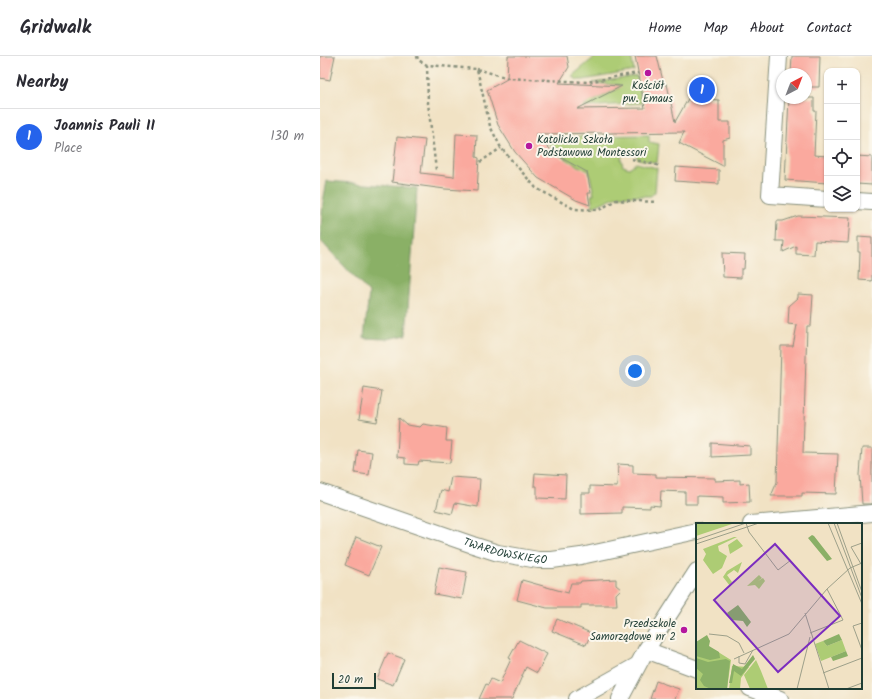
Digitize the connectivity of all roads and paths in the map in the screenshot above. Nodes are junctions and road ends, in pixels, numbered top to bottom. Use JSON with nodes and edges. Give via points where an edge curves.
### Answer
{"nodes":[{"id":1,"x":417,"y":56,"type":"edge"},
{"id":2,"x":779,"y":56,"type":"edge"},
{"id":3,"x":427,"y":65,"type":"junction"},
{"id":4,"x":477,"y":69,"type":"junction"},
{"id":5,"x":638,"y":73,"type":"dead end"},
{"id":6,"x":501,"y":148,"type":"junction"},
{"id":7,"x":632,"y":159,"type":"dead end"},
{"id":8,"x":480,"y":162,"type":"dead end"},
{"id":9,"x":661,"y":166,"type":"dead end"},
{"id":10,"x":436,"y":170,"type":"dead end"},
{"id":11,"x":824,"y":199,"type":"edge"},
{"id":12,"x":860,"y":201,"type":"edge"},
{"id":13,"x":657,"y":202,"type":"dead end"},
{"id":14,"x":872,"y":202,"type":"edge"},
{"id":15,"x":320,"y":492,"type":"edge"},
{"id":16,"x":872,"y":513,"type":"edge"},
{"id":17,"x":762,"y":523,"type":"edge"},
{"id":18,"x":696,"y":531,"type":"edge"},
{"id":19,"x":696,"y":573,"type":"edge"},
{"id":20,"x":646,"y":650,"type":"junction"},
{"id":21,"x":636,"y":666,"type":"junction"},
{"id":22,"x":696,"y":669,"type":"edge"},
{"id":23,"x":753,"y":689,"type":"edge"},
{"id":24,"x":577,"y":699,"type":"edge"},
{"id":25,"x":620,"y":699,"type":"edge"},
{"id":26,"x":780,"y":699,"type":"edge"}],
"edges":[{"from":1,"to":3,"type":"path","via":[[418,60]]},
{"from":2,"to":11,"type":"street","via":[[770,195]]},
{"from":3,"to":4,"type":"path"},
{"from":3,"to":10,"type":"path","via":[[428,103]]},
{"from":4,"to":5,"type":"path","via":[[508,78],[587,82]]},
{"from":4,"to":6,"type":"path","via":[[490,126]]},
{"from":6,"to":8,"type":"path"},
{"from":6,"to":13,"type":"path","via":[[536,188],[574,210],[599,210],[616,200]]},
{"from":7,"to":9,"type":"path"},
{"from":12,"to":14,"type":"street"},
{"from":15,"to":18,"type":"street","name":"TWARDOWSKIEGO","via":[[498,553],[538,560],[581,556]]},
{"from":16,"to":17,"type":"street"},
{"from":19,"to":20,"type":"street"},
{"from":20,"to":21,"type":"street"},
{"from":20,"to":22,"type":"street"},
{"from":21,"to":24,"type":"street"},
{"from":21,"to":25,"type":"street"},
{"from":23,"to":26,"type":"street"}]}
